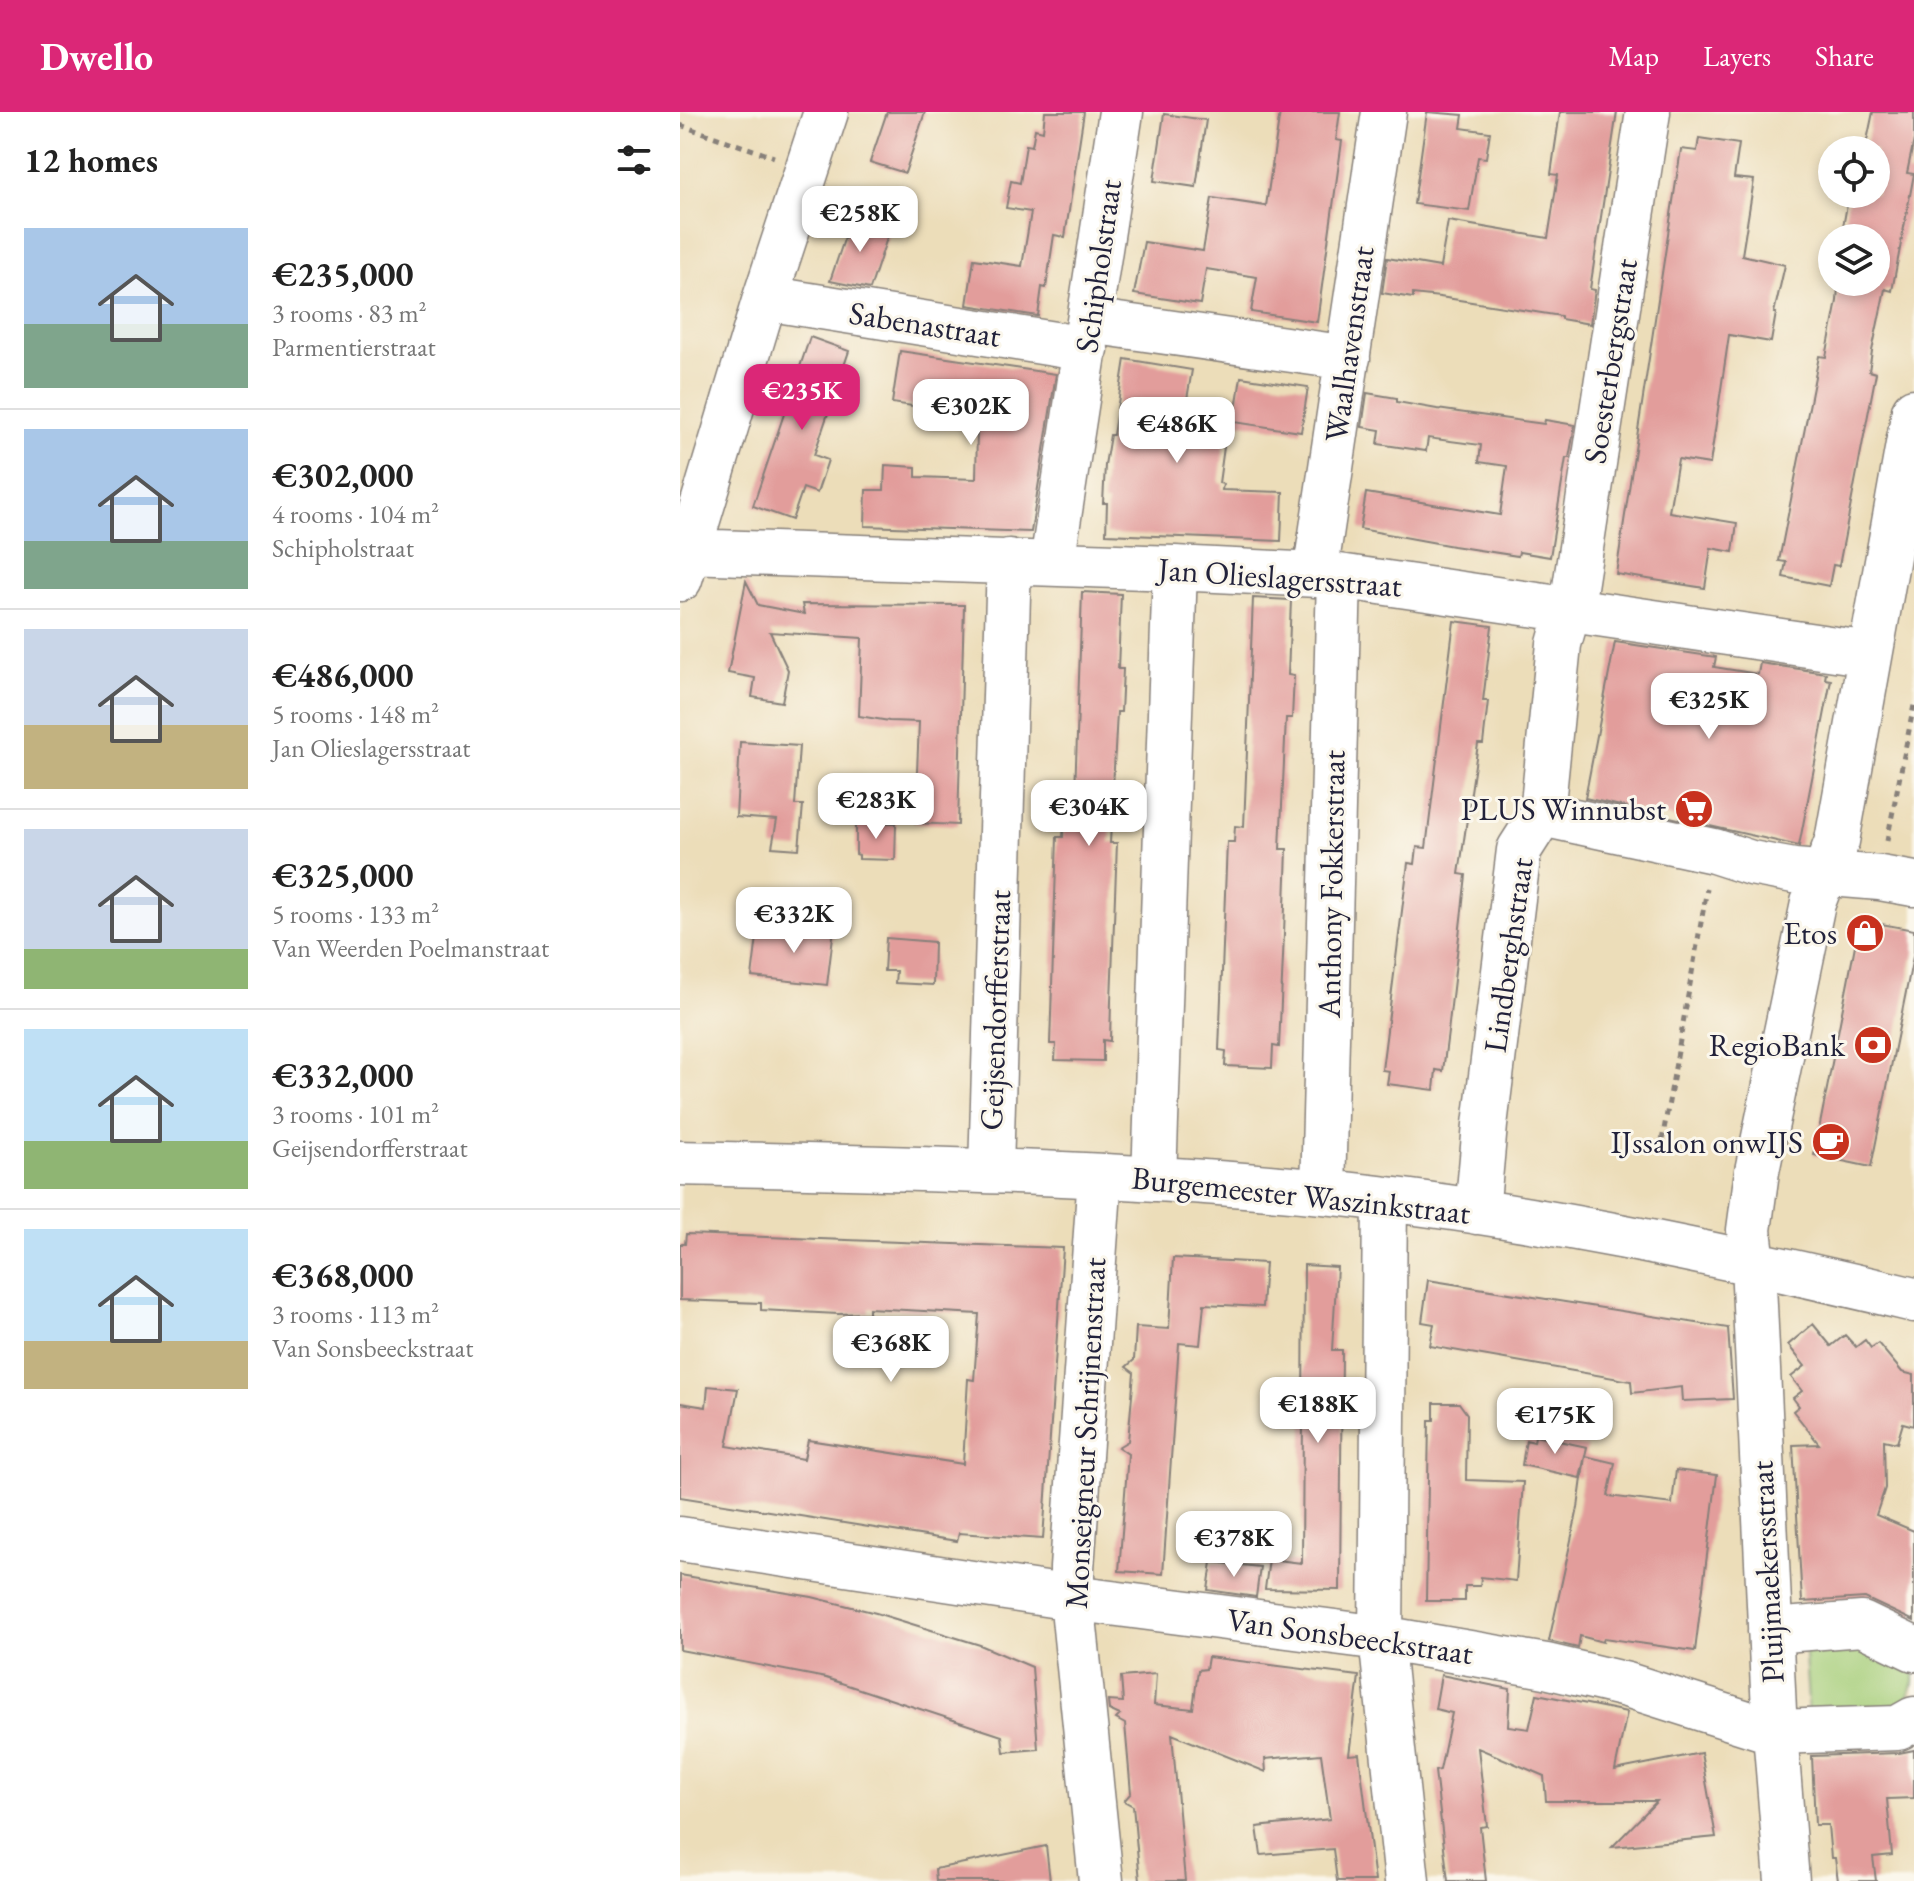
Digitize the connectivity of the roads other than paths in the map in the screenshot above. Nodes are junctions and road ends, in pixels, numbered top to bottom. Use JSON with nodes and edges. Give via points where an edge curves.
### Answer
{"nodes":[{"id":1,"x":826,"y":112,"type":"edge"},
{"id":2,"x":1121,"y":112,"type":"edge"},
{"id":3,"x":1384,"y":112,"type":"edge"},
{"id":4,"x":1648,"y":112,"type":"edge"},
{"id":5,"x":765,"y":298,"type":"junction"},
{"id":6,"x":1088,"y":335,"type":"junction"},
{"id":7,"x":1348,"y":358,"type":"junction"},
{"id":8,"x":1914,"y":411,"type":"edge"},
{"id":9,"x":1009,"y":561,"type":"junction"},
{"id":10,"x":1052,"y":563,"type":"junction"},
{"id":11,"x":683,"y":566,"type":"edge"},
{"id":12,"x":1175,"y":568,"type":"junction"},
{"id":13,"x":1327,"y":576,"type":"junction"},
{"id":14,"x":1569,"y":609,"type":"junction"},
{"id":15,"x":1870,"y":654,"type":"junction"},
{"id":16,"x":1542,"y":814,"type":"junction"},
{"id":17,"x":1824,"y":875,"type":"junction"},
{"id":18,"x":1897,"y":881,"type":"edge"},
{"id":19,"x":680,"y":1163,"type":"edge"},
{"id":20,"x":991,"y":1170,"type":"junction"},
{"id":21,"x":1100,"y":1176,"type":"junction"},
{"id":22,"x":1154,"y":1179,"type":"junction"},
{"id":23,"x":1323,"y":1192,"type":"junction"},
{"id":24,"x":1385,"y":1199,"type":"junction"},
{"id":25,"x":1477,"y":1212,"type":"junction"},
{"id":26,"x":1753,"y":1263,"type":"junction"},
{"id":27,"x":1914,"y":1299,"type":"edge"},
{"id":28,"x":680,"y":1539,"type":"edge"},
{"id":29,"x":1072,"y":1598,"type":"junction"},
{"id":30,"x":1770,"y":1631,"type":"junction"},
{"id":31,"x":1381,"y":1638,"type":"junction"},
{"id":32,"x":1914,"y":1649,"type":"edge"},
{"id":33,"x":1914,"y":1719,"type":"edge"},
{"id":34,"x":1775,"y":1732,"type":"junction"},
{"id":35,"x":1101,"y":1881,"type":"edge"},
{"id":36,"x":1407,"y":1881,"type":"edge"},
{"id":37,"x":1787,"y":1881,"type":"edge"}],
"edges":[{"from":1,"to":5,"type":"street"},
{"from":2,"to":6,"type":"street","name":"Schipholstraat"},
{"from":3,"to":7,"type":"street","name":"Waalhavenstraat"},
{"from":4,"to":14,"type":"street","name":"Soesterbergstraat"},
{"from":5,"to":6,"type":"street","name":"Sabenastraat"},
{"from":5,"to":11,"type":"street"},
{"from":6,"to":7,"type":"street","name":"Sabenastraat"},
{"from":6,"to":10,"type":"street","name":"Schipholstraat"},
{"from":7,"to":13,"type":"street","name":"Waalhavenstraat"},
{"from":8,"to":15,"type":"street","name":"Pluijmaekersstraat"},
{"from":9,"to":10,"type":"street","name":"Jan Olieslagersstraat"},
{"from":9,"to":11,"type":"street","name":"Jan Olieslagersstraat"},
{"from":9,"to":20,"type":"street","name":"Geijsendorfferstraat"},
{"from":10,"to":12,"type":"street","name":"Jan Olieslagersstraat"},
{"from":12,"to":13,"type":"street","name":"Jan Olieslagersstraat"},
{"from":12,"to":22,"type":"street"},
{"from":13,"to":14,"type":"street","name":"Jan Olieslagersstraat"},
{"from":13,"to":23,"type":"street","name":"Anthony Fokkerstraat"},
{"from":14,"to":15,"type":"street","name":"Jan Olieslagersstraat"},
{"from":14,"to":16,"type":"street","name":"Lindberghstraat","via":[[1559,644]]},
{"from":15,"to":17,"type":"street","name":"Pluijmaekersstraat","via":[[1837,841]]},
{"from":16,"to":17,"type":"street"},
{"from":16,"to":25,"type":"street","name":"Lindberghstraat","via":[[1519,850]]},
{"from":17,"to":18,"type":"street"},
{"from":17,"to":26,"type":"street","name":"Pluijmaekersstraat","via":[[1813,903],[1757,1171],[1749,1230]]},
{"from":19,"to":20,"type":"street","name":"Burgemeester Waszinkstraat"},
{"from":20,"to":21,"type":"street","name":"Burgemeester Waszinkstraat"},
{"from":21,"to":22,"type":"street","name":"Burgemeester Waszinkstraat"},
{"from":21,"to":29,"type":"street","name":"Monseigneur Schrijnenstraat"},
{"from":22,"to":23,"type":"street","name":"Burgemeester Waszinkstraat"},
{"from":23,"to":24,"type":"street","name":"Burgemeester Waszinkstraat"},
{"from":24,"to":25,"type":"street","name":"Burgemeester Waszinkstraat"},
{"from":24,"to":31,"type":"street"},
{"from":25,"to":26,"type":"street","name":"Burgemeester Waszinkstraat"},
{"from":26,"to":27,"type":"street","name":"Burgemeester Waszinkstraat"},
{"from":26,"to":30,"type":"street","name":"Pluijmaekersstraat"},
{"from":28,"to":29,"type":"street","name":"Van Sonsbeeckstraat"},
{"from":29,"to":31,"type":"street","name":"Van Sonsbeeckstraat"},
{"from":29,"to":35,"type":"street","name":"Monseigneur Schrijnenstraat"},
{"from":30,"to":32,"type":"street","via":[[1862,1624]]},
{"from":30,"to":34,"type":"street","name":"Pluijmaekersstraat"},
{"from":31,"to":34,"type":"street","name":"Van Sonsbeeckstraat","via":[[1627,1685]]},
{"from":31,"to":36,"type":"street"},
{"from":33,"to":34,"type":"street","name":"Van Sonsbeeckstraat","via":[[1898,1728]]},
{"from":34,"to":37,"type":"street","name":"Pluijmaekersstraat"}]}
